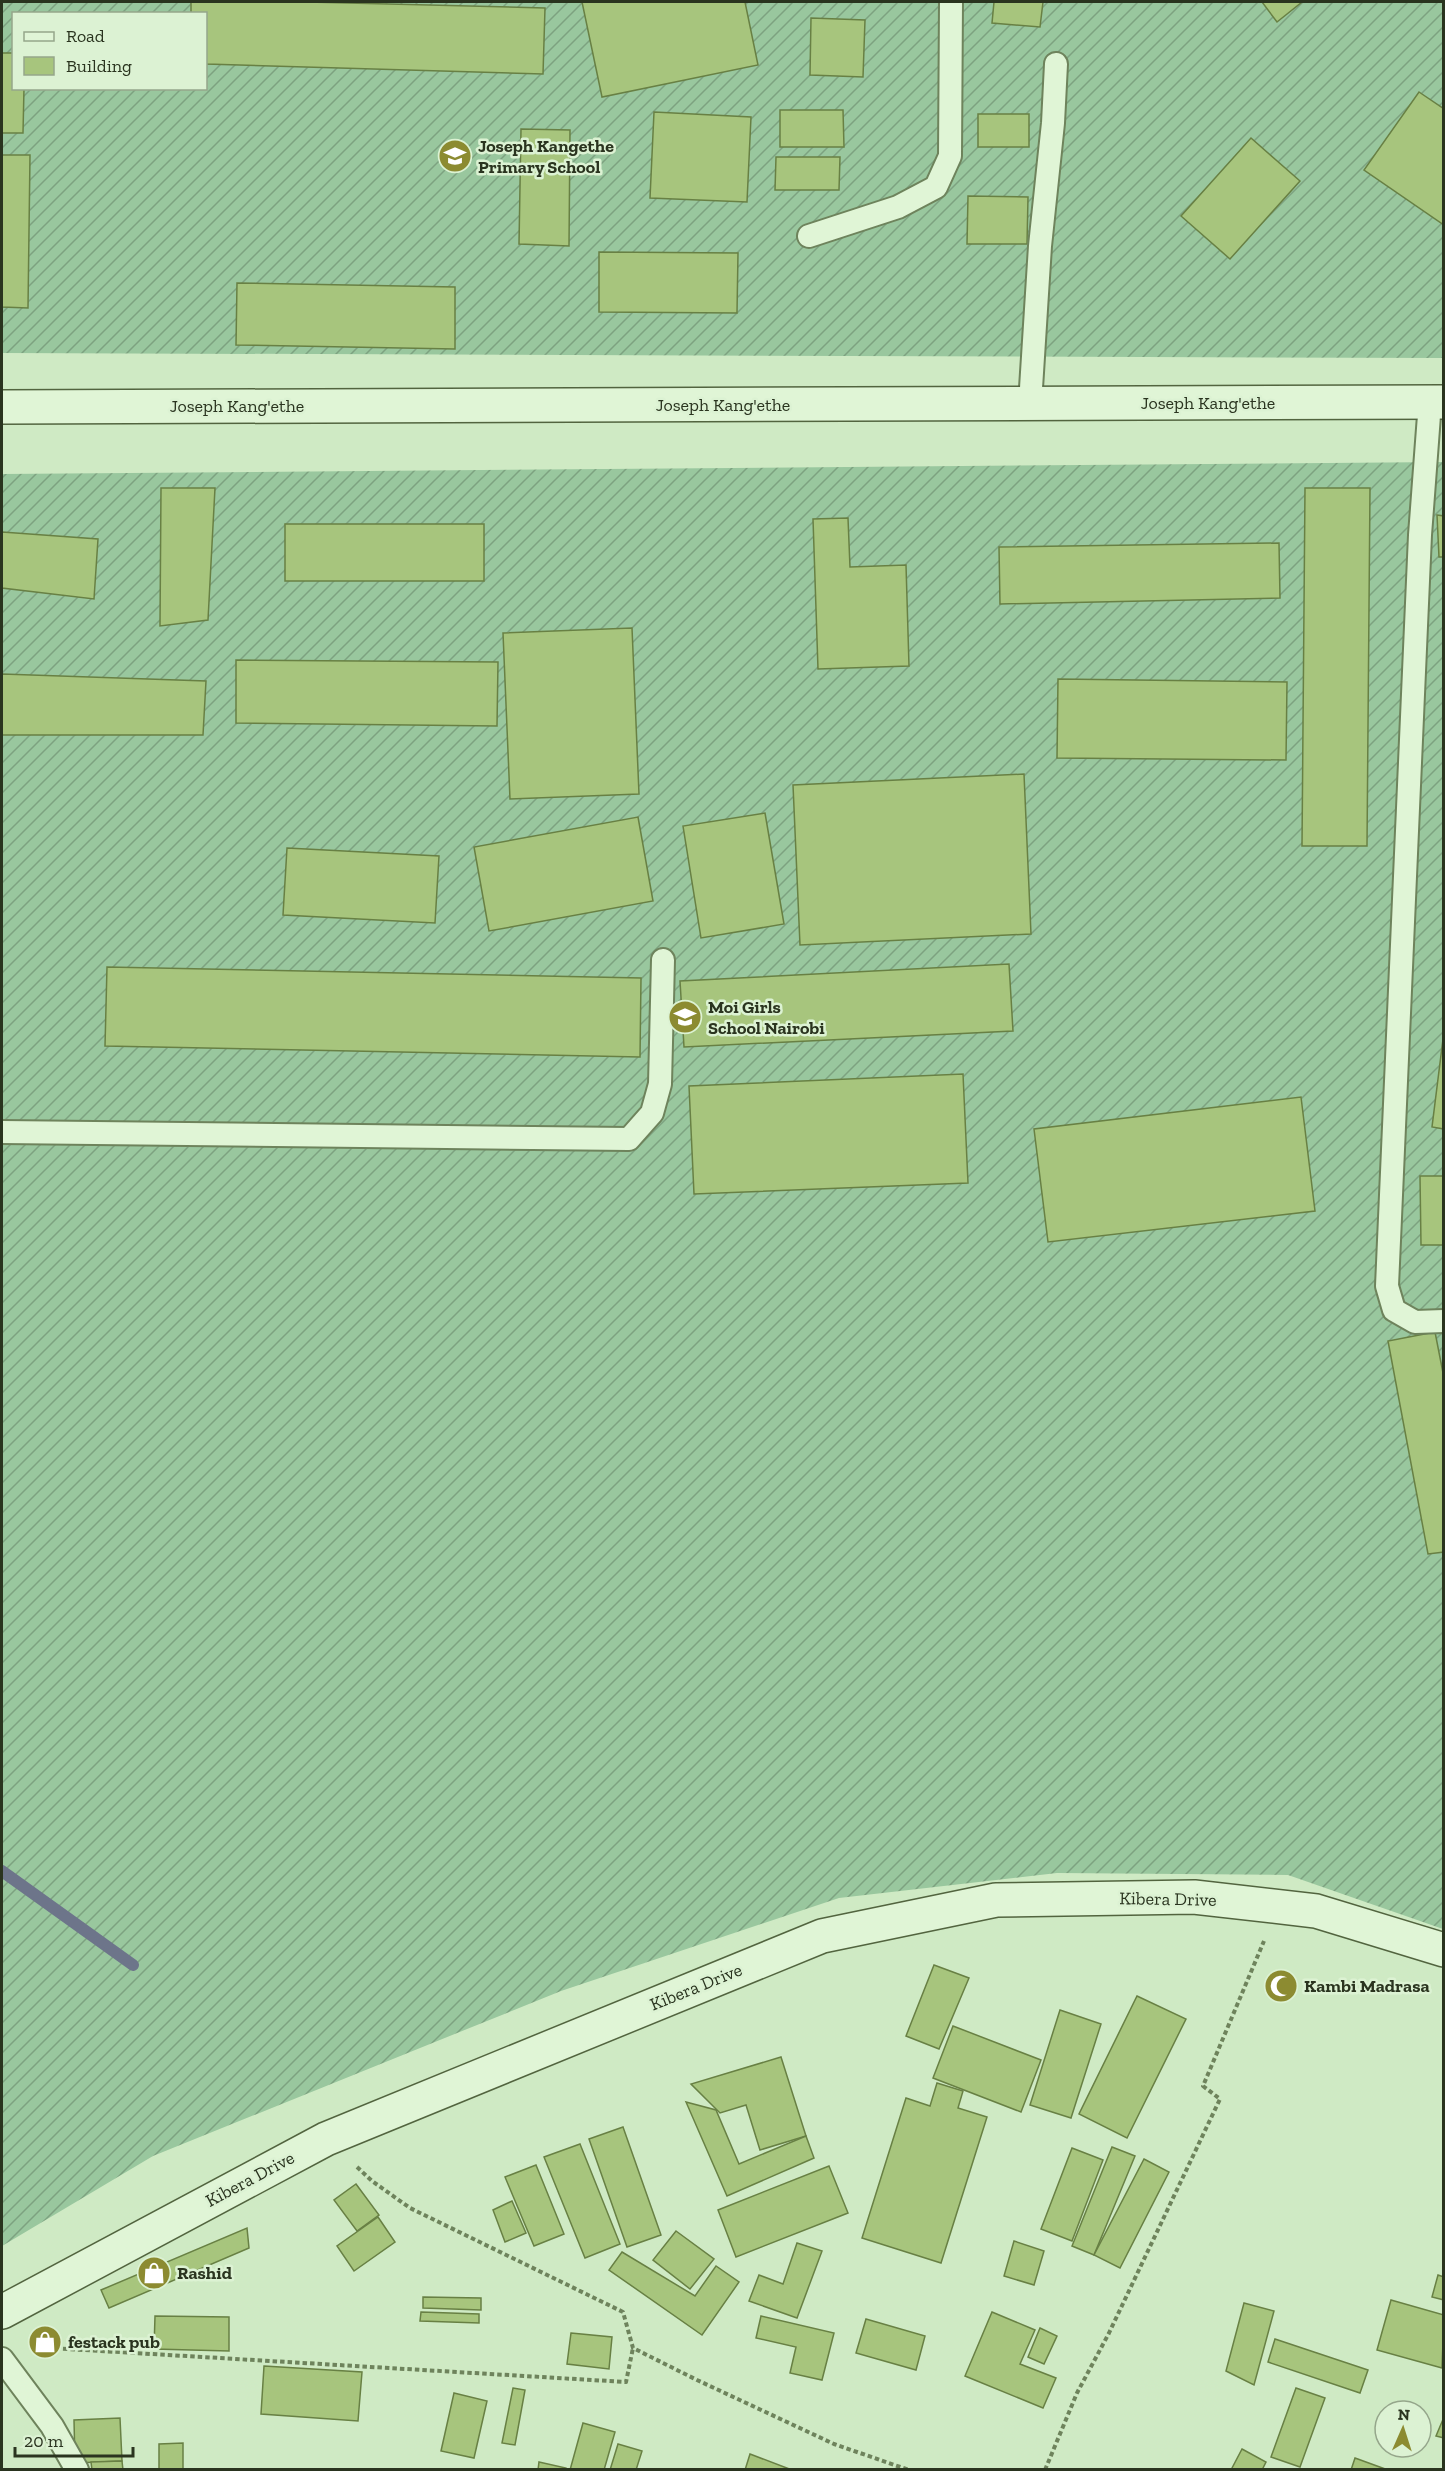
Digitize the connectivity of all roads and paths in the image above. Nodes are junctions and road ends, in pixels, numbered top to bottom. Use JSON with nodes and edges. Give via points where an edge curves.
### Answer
{"nodes":[{"id":1,"x":951,"y":2,"type":"edge"},
{"id":2,"x":1056,"y":64,"type":"dead end"},
{"id":3,"x":809,"y":236,"type":"dead end"},
{"id":4,"x":1437,"y":402,"type":"edge"},
{"id":5,"x":1030,"y":404,"type":"junction"},
{"id":6,"x":2,"y":407,"type":"edge"},
{"id":7,"x":663,"y":960,"type":"dead end"},
{"id":8,"x":2,"y":1132,"type":"edge"},
{"id":9,"x":1443,"y":1320,"type":"edge"},
{"id":10,"x":1278,"y":1907,"type":"junction"},
{"id":11,"x":1443,"y":1950,"type":"edge"},
{"id":12,"x":326,"y":2139,"type":"junction"},
{"id":13,"x":2,"y":2312,"type":"edge"},
{"id":14,"x":25,"y":2346,"type":"dead end"},
{"id":15,"x":633,"y":2348,"type":"junction"},
{"id":16,"x":2,"y":2359,"type":"edge"},
{"id":17,"x":77,"y":2469,"type":"edge"},
{"id":18,"x":909,"y":2469,"type":"edge"},
{"id":19,"x":1045,"y":2469,"type":"edge"}],
"edges":[{"from":1,"to":3,"type":"lane","via":[[950,156],[936,187],[898,207]]},
{"from":2,"to":5,"type":"lane"},
{"from":4,"to":5,"type":"street","name":"Joseph Kang'ethe"},
{"from":4,"to":9,"type":"lane","via":[[1420,536],[1387,1286],[1394,1310],[1415,1322]]},
{"from":5,"to":6,"type":"street","name":"Joseph Kang'ethe"},
{"from":7,"to":8,"type":"lane","via":[[660,1084],[652,1113],[629,1139]]},
{"from":10,"to":11,"type":"street","name":"Kibera Drive","via":[[1316,1911]]},
{"from":10,"to":12,"type":"street","name":"Kibera Drive","via":[[1194,1897],[996,1900],[822,1936]]},
{"from":10,"to":19,"type":"path","via":[[1203,2086],[1220,2099],[1077,2393]]},
{"from":12,"to":13,"type":"street","name":"Kibera Drive"},
{"from":12,"to":15,"type":"path","via":[[372,2181],[410,2208],[623,2312]]},
{"from":14,"to":15,"type":"path","via":[[626,2382]]},
{"from":15,"to":18,"type":"path","via":[[834,2444]]},
{"from":16,"to":17,"type":"lane","via":[[52,2426]]}]}
